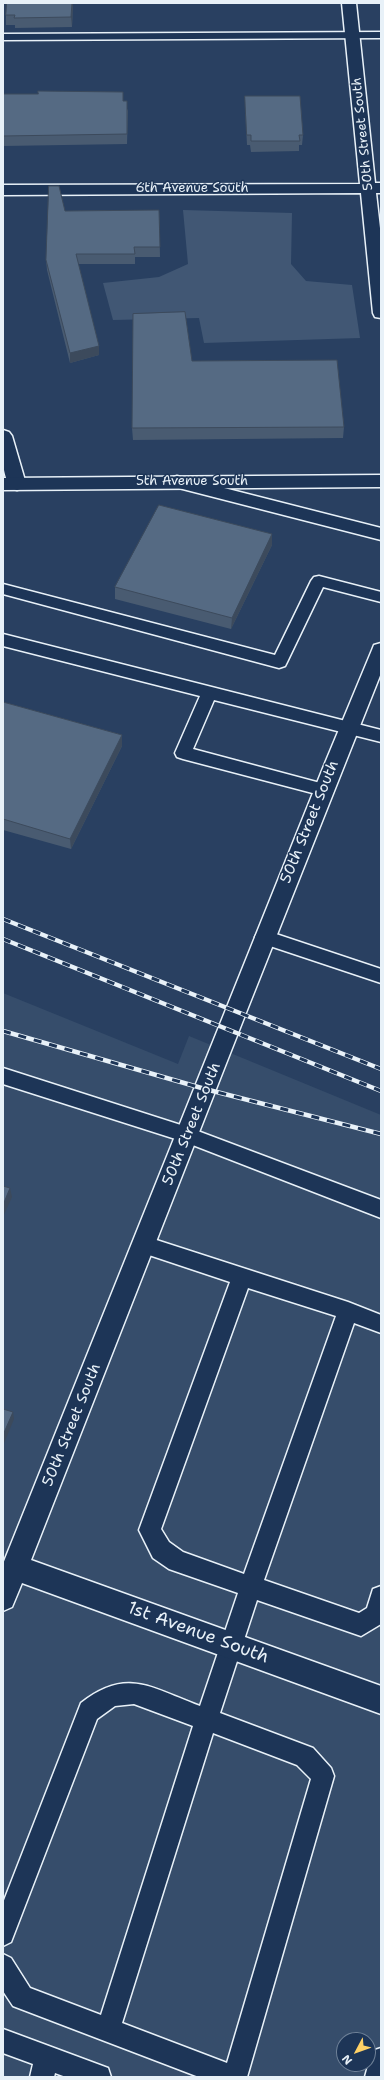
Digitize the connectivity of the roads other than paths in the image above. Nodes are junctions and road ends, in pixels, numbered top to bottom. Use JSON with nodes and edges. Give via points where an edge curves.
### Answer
{"nodes":[{"id":1,"x":349,"y":3,"type":"edge"},
{"id":2,"x":352,"y":35,"type":"junction"},
{"id":3,"x":381,"y":35,"type":"edge"},
{"id":4,"x":3,"y":37,"type":"edge"},
{"id":5,"x":375,"y":188,"type":"edge"},
{"id":6,"x":3,"y":190,"type":"edge"},
{"id":7,"x":381,"y":313,"type":"edge"},
{"id":8,"x":3,"y":436,"type":"edge"},
{"id":9,"x":381,"y":481,"type":"edge"},
{"id":10,"x":177,"y":482,"type":"junction"},
{"id":11,"x":10,"y":484,"type":"edge"},
{"id":12,"x":381,"y":534,"type":"edge"},
{"id":13,"x":3,"y":589,"type":"edge"},
{"id":14,"x":381,"y":597,"type":"edge"},
{"id":15,"x":3,"y":640,"type":"edge"},
{"id":16,"x":381,"y":650,"type":"edge"},
{"id":17,"x":209,"y":693,"type":"junction"},
{"id":18,"x":349,"y":728,"type":"junction"},
{"id":19,"x":381,"y":736,"type":"edge"},
{"id":20,"x":324,"y":790,"type":"junction"},
{"id":21,"x":264,"y":937,"type":"junction"},
{"id":22,"x":381,"y":976,"type":"edge"},
{"id":23,"x":3,"y":1076,"type":"edge"},
{"id":24,"x":187,"y":1135,"type":"junction"},
{"id":25,"x":381,"y":1209,"type":"edge"},
{"id":26,"x":144,"y":1245,"type":"junction"},
{"id":27,"x":242,"y":1277,"type":"junction"},
{"id":28,"x":348,"y":1311,"type":"junction"},
{"id":29,"x":381,"y":1324,"type":"edge"},
{"id":30,"x":15,"y":1567,"type":"junction"},
{"id":31,"x":250,"y":1586,"type":"junction"},
{"id":32,"x":3,"y":1598,"type":"edge"},
{"id":33,"x":378,"y":1606,"type":"edge"},
{"id":34,"x":230,"y":1645,"type":"junction"},
{"id":35,"x":381,"y":1700,"type":"edge"},
{"id":36,"x":207,"y":1720,"type":"junction"},
{"id":37,"x":3,"y":1934,"type":"edge"},
{"id":38,"x":3,"y":1966,"type":"edge"},
{"id":39,"x":108,"y":2030,"type":"junction"},
{"id":40,"x":3,"y":2041,"type":"edge"},
{"id":41,"x":381,"y":2060,"type":"edge"},
{"id":42,"x":44,"y":2067,"type":"edge"},
{"id":43,"x":98,"y":2077,"type":"edge"},
{"id":44,"x":231,"y":2077,"type":"edge"},
{"id":45,"x":235,"y":2077,"type":"edge"},
{"id":46,"x":377,"y":2077,"type":"edge"}],
"edges":[{"from":1,"to":2,"type":"street","name":"50th Street South"},
{"from":2,"to":3,"type":"lane"},
{"from":2,"to":4,"type":"lane"},
{"from":2,"to":5,"type":"street","name":"50th Street South"},
{"from":5,"to":6,"type":"street","name":"6th Avenue South"},
{"from":5,"to":7,"type":"street","name":"50th Street South"},
{"from":8,"to":11,"type":"street"},
{"from":9,"to":10,"type":"street","name":"5th Avenue South"},
{"from":10,"to":11,"type":"street","name":"5th Avenue South"},
{"from":10,"to":12,"type":"street"},
{"from":13,"to":14,"type":"lane","via":[[279,662],[319,581]]},
{"from":15,"to":17,"type":"lane"},
{"from":16,"to":18,"type":"street","name":"50th Street South"},
{"from":17,"to":18,"type":"lane"},
{"from":17,"to":20,"type":"lane","via":[[183,753]]},
{"from":18,"to":19,"type":"lane"},
{"from":18,"to":20,"type":"street","name":"50th Street South"},
{"from":20,"to":21,"type":"street","name":"50th Street South"},
{"from":21,"to":22,"type":"lane"},
{"from":21,"to":24,"type":"street","name":"50th Street South"},
{"from":23,"to":24,"type":"lane"},
{"from":24,"to":25,"type":"lane"},
{"from":24,"to":26,"type":"street","name":"50th Street South"},
{"from":26,"to":27,"type":"lane"},
{"from":26,"to":30,"type":"street","name":"50th Street South"},
{"from":27,"to":28,"type":"lane"},
{"from":27,"to":31,"type":"lane","via":[[150,1530],[161,1550],[177,1561]]},
{"from":28,"to":29,"type":"lane"},
{"from":28,"to":31,"type":"lane"},
{"from":30,"to":32,"type":"street","name":"50th Street South"},
{"from":30,"to":34,"type":"street","name":"1st Avenue South"},
{"from":31,"to":33,"type":"lane","via":[[361,1625]]},
{"from":31,"to":34,"type":"lane"},
{"from":34,"to":35,"type":"street","name":"1st Avenue South"},
{"from":34,"to":36,"type":"lane"},
{"from":36,"to":37,"type":"lane","via":[[134,1693],[118,1693],[89,1711]]},
{"from":36,"to":39,"type":"lane"},
{"from":36,"to":45,"type":"lane","via":[[305,1756],[324,1776]]},
{"from":38,"to":39,"type":"lane","via":[[22,1997]]},
{"from":39,"to":44,"type":"lane"},
{"from":40,"to":42,"type":"lane"},
{"from":41,"to":46,"type":"lane"},
{"from":42,"to":43,"type":"lane"}]}
